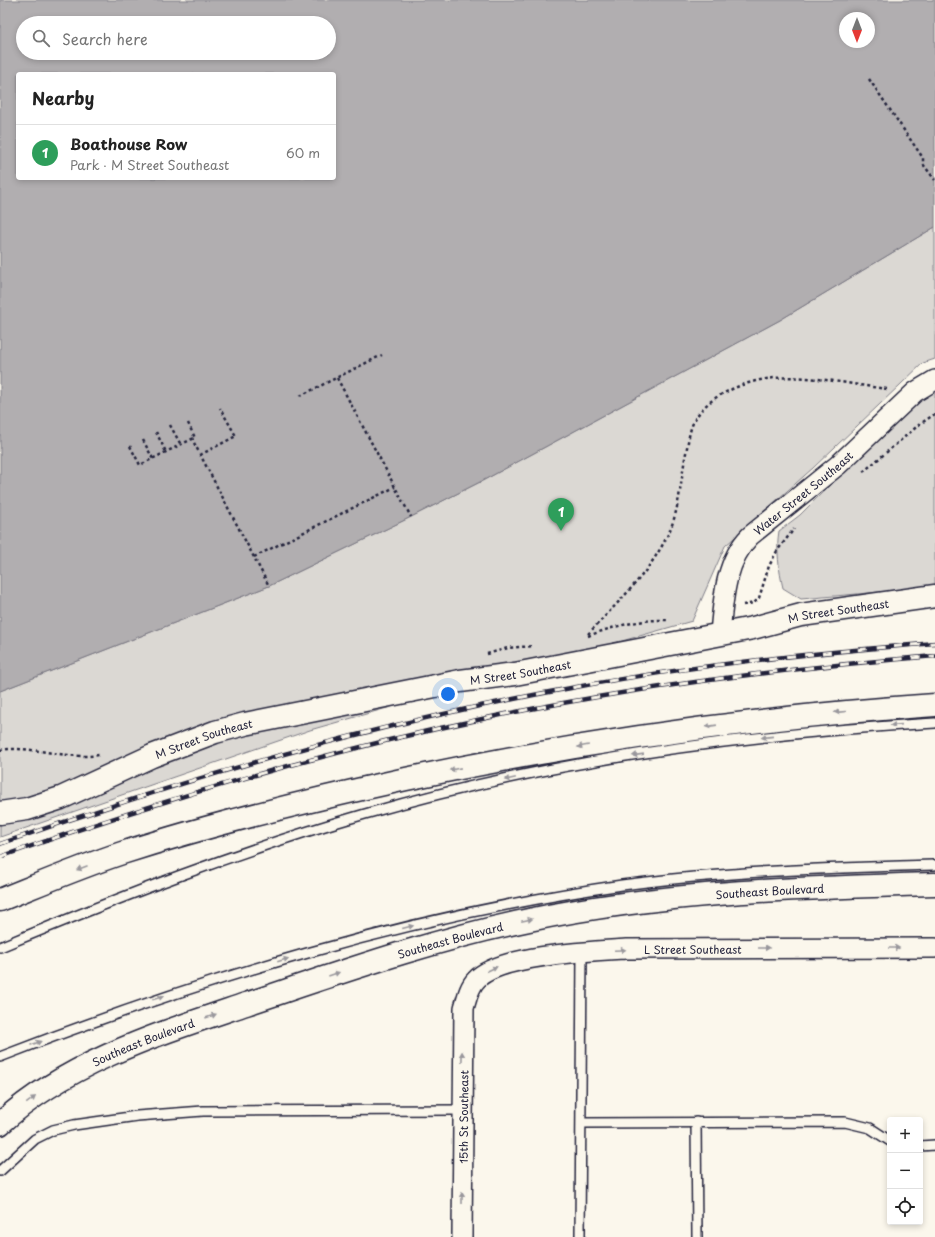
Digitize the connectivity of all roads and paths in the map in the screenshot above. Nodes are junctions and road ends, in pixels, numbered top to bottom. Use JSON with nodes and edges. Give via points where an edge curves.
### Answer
{"nodes":[{"id":1,"x":869,"y":79,"type":"dead end"},
{"id":2,"x":935,"y":180,"type":"edge"},
{"id":3,"x":382,"y":355,"type":"dead end"},
{"id":4,"x":337,"y":378,"type":"junction"},
{"id":5,"x":935,"y":380,"type":"edge"},
{"id":6,"x":915,"y":392,"type":"junction"},
{"id":7,"x":300,"y":396,"type":"dead end"},
{"id":8,"x":220,"y":408,"type":"dead end"},
{"id":9,"x":935,"y":414,"type":"edge"},
{"id":10,"x":188,"y":423,"type":"dead end"},
{"id":11,"x":170,"y":425,"type":"dead end"},
{"id":12,"x":156,"y":432,"type":"dead end"},
{"id":13,"x":192,"y":439,"type":"junction"},
{"id":14,"x":143,"y":440,"type":"dead end"},
{"id":15,"x":181,"y":445,"type":"junction"},
{"id":16,"x":130,"y":446,"type":"dead end"},
{"id":17,"x":166,"y":452,"type":"junction"},
{"id":18,"x":200,"y":455,"type":"junction"},
{"id":19,"x":153,"y":459,"type":"junction"},
{"id":20,"x":859,"y":476,"type":"dead end"},
{"id":21,"x":395,"y":487,"type":"junction"},
{"id":22,"x":411,"y":517,"type":"dead end"},
{"id":23,"x":798,"y":525,"type":"dead end"},
{"id":24,"x":254,"y":557,"type":"junction"},
{"id":25,"x":269,"y":586,"type":"dead end"},
{"id":26,"x":935,"y":596,"type":"edge"},
{"id":27,"x":754,"y":603,"type":"dead end"},
{"id":28,"x":720,"y":634,"type":"junction"},
{"id":29,"x":587,"y":636,"type":"dead end"},
{"id":30,"x":935,"y":705,"type":"edge"},
{"id":31,"x":935,"y":723,"type":"edge"},
{"id":32,"x":0,"y":813,"type":"edge"},
{"id":33,"x":935,"y":865,"type":"edge"},
{"id":34,"x":935,"y":884,"type":"edge"},
{"id":35,"x":0,"y":900,"type":"edge"},
{"id":36,"x":0,"y":947,"type":"edge"},
{"id":37,"x":935,"y":948,"type":"edge"},
{"id":38,"x":582,"y":952,"type":"junction"},
{"id":39,"x":467,"y":997,"type":"joint"},
{"id":40,"x":0,"y":1057,"type":"edge"},
{"id":41,"x":462,"y":1110,"type":"junction"},
{"id":42,"x":696,"y":1122,"type":"junction"},
{"id":43,"x":582,"y":1123,"type":"junction"},
{"id":44,"x":0,"y":1124,"type":"edge"},
{"id":45,"x":887,"y":1139,"type":"edge"},
{"id":46,"x":923,"y":1146,"type":"edge"},
{"id":47,"x":935,"y":1146,"type":"edge"},
{"id":48,"x":0,"y":1171,"type":"edge"},
{"id":49,"x":462,"y":1237,"type":"edge"},
{"id":50,"x":580,"y":1237,"type":"edge"},
{"id":51,"x":697,"y":1237,"type":"edge"}],
"edges":[{"from":1,"to":2,"type":"path"},
{"from":3,"to":4,"type":"path"},
{"from":4,"to":7,"type":"path"},
{"from":4,"to":21,"type":"path"},
{"from":5,"to":6,"type":"street","name":"Water Street Southeast"},
{"from":6,"to":28,"type":"street","name":"Water Street Southeast","via":[[838,465],[740,546],[732,563]]},
{"from":6,"to":29,"type":"path","via":[[826,379],[780,377],[737,386],[709,402],[693,424],[674,516],[662,547],[646,572]]},
{"from":8,"to":18,"type":"path","via":[[236,436]]},
{"from":9,"to":20,"type":"path"},
{"from":10,"to":13,"type":"path","via":[[195,438]]},
{"from":11,"to":15,"type":"path"},
{"from":12,"to":17,"type":"path"},
{"from":13,"to":15,"type":"path"},
{"from":13,"to":18,"type":"path"},
{"from":14,"to":19,"type":"path"},
{"from":15,"to":17,"type":"path"},
{"from":16,"to":19,"type":"path","via":[[140,465]]},
{"from":17,"to":19,"type":"path"},
{"from":18,"to":24,"type":"path"},
{"from":21,"to":22,"type":"path"},
{"from":21,"to":24,"type":"path"},
{"from":23,"to":27,"type":"path","via":[[777,551],[769,566],[759,598]]},
{"from":24,"to":25,"type":"path"},
{"from":26,"to":28,"type":"main road","name":"M Street Southeast","via":[[801,615]]},
{"from":28,"to":32,"type":"main road","name":"M Street Southeast","via":[[515,674],[460,681],[245,724],[215,732],[159,753],[61,798],[27,809]]},
{"from":30,"to":35,"type":"main road","one_way":true,"via":[[722,725],[442,771],[323,797],[205,827],[119,854]]},
{"from":31,"to":36,"type":"lane","one_way":true,"via":[[767,737],[622,757],[421,799],[316,828],[233,856]]},
{"from":40,"to":33,"type":"lane","one_way":true,"via":[[116,1013],[248,970],[369,936],[484,910],[594,890],[682,879]]},
{"from":44,"to":34,"type":"main road","name":"Southeast Boulevard","one_way":true,"via":[[56,1083],[109,1056],[222,1012],[339,972],[455,937],[570,912],[690,896],[779,889]]},
{"from":38,"to":37,"type":"street","name":"L Street Southeast","one_way":true,"via":[[655,948]]},
{"from":39,"to":38,"type":"street","name":"L Street Southeast","one_way":true,"via":[[475,980],[489,970]]},
{"from":38,"to":43,"type":"lane"},
{"from":41,"to":39,"type":"street","name":"15th St Southeast","one_way":true,"via":[[463,1018]]},
{"from":41,"to":48,"type":"lane","via":[[198,1111],[137,1116],[53,1130],[35,1138]]},
{"from":49,"to":41,"type":"street","name":"15th St Southeast","one_way":true},
{"from":42,"to":43,"type":"lane"},
{"from":42,"to":45,"type":"lane","via":[[845,1122],[870,1128]]},
{"from":42,"to":51,"type":"lane"},
{"from":43,"to":50,"type":"lane"},
{"from":46,"to":47,"type":"lane"}]}
